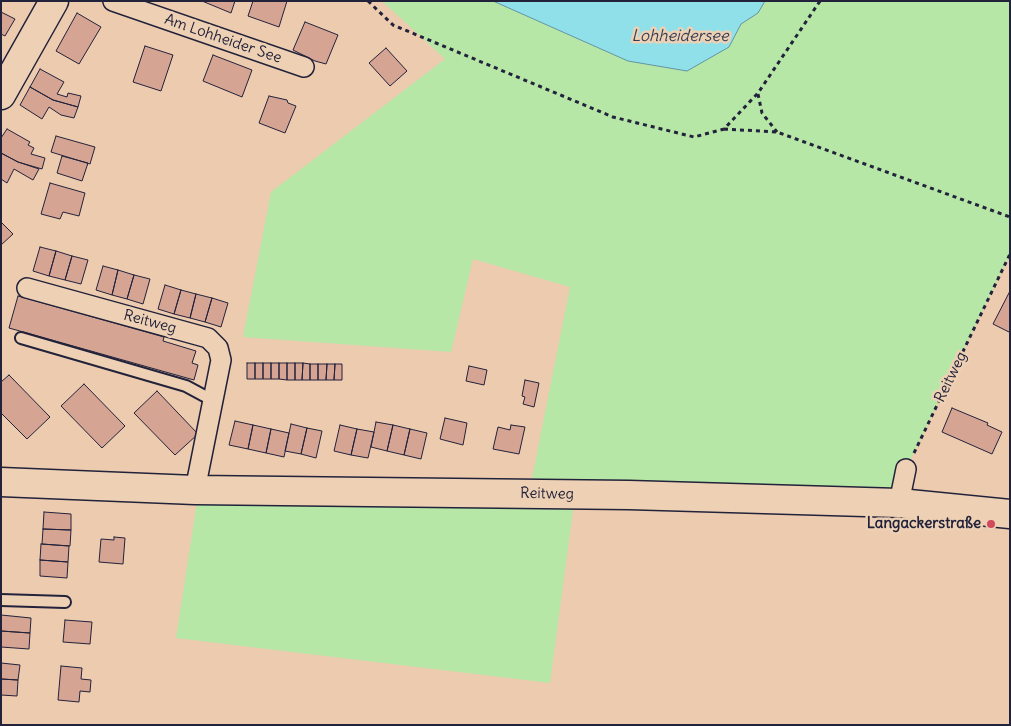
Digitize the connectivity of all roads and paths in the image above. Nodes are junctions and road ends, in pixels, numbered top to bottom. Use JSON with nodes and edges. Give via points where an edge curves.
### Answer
{"nodes":[{"id":1,"x":54,"y":1,"type":"edge"},
{"id":2,"x":113,"y":1,"type":"edge"},
{"id":3,"x":368,"y":1,"type":"edge"},
{"id":4,"x":820,"y":1,"type":"edge"},
{"id":5,"x":304,"y":67,"type":"dead end"},
{"id":6,"x":758,"y":93,"type":"junction"},
{"id":7,"x":1,"y":95,"type":"edge"},
{"id":8,"x":724,"y":129,"type":"junction"},
{"id":9,"x":778,"y":132,"type":"junction"},
{"id":10,"x":1010,"y":217,"type":"edge"},
{"id":11,"x":1010,"y":254,"type":"edge"},
{"id":12,"x":27,"y":288,"type":"dead end"},
{"id":13,"x":21,"y":338,"type":"dead end"},
{"id":14,"x":212,"y":400,"type":"junction"},
{"id":15,"x":906,"y":469,"type":"joint"},
{"id":16,"x":1,"y":482,"type":"edge"},
{"id":17,"x":195,"y":490,"type":"junction"},
{"id":18,"x":899,"y":503,"type":"junction"},
{"id":19,"x":1010,"y":514,"type":"edge"},
{"id":20,"x":1,"y":600,"type":"edge"},
{"id":21,"x":65,"y":602,"type":"dead end"}],
"edges":[{"from":1,"to":7,"type":"main road"},
{"from":2,"to":5,"type":"street","name":"Am Lohheider See"},
{"from":3,"to":8,"type":"path","via":[[393,25],[613,117],[694,137]]},
{"from":4,"to":6,"type":"path"},
{"from":6,"to":8,"type":"path"},
{"from":6,"to":9,"type":"path","via":[[762,113]]},
{"from":8,"to":9,"type":"path"},
{"from":9,"to":10,"type":"path"},
{"from":11,"to":15,"type":"path","name":"Reitweg"},
{"from":12,"to":14,"type":"street","name":"Reitweg","via":[[208,338],[218,348],[221,360]]},
{"from":13,"to":14,"type":"lane","via":[[186,386]]},
{"from":14,"to":17,"type":"street","name":"Reitweg"},
{"from":15,"to":18,"type":"street"},
{"from":16,"to":17,"type":"main road","name":"Reitweg"},
{"from":17,"to":18,"type":"main road","name":"Reitweg","via":[[629,495]]},
{"from":18,"to":19,"type":"main road","name":"Reitweg"},
{"from":20,"to":21,"type":"lane"}]}
